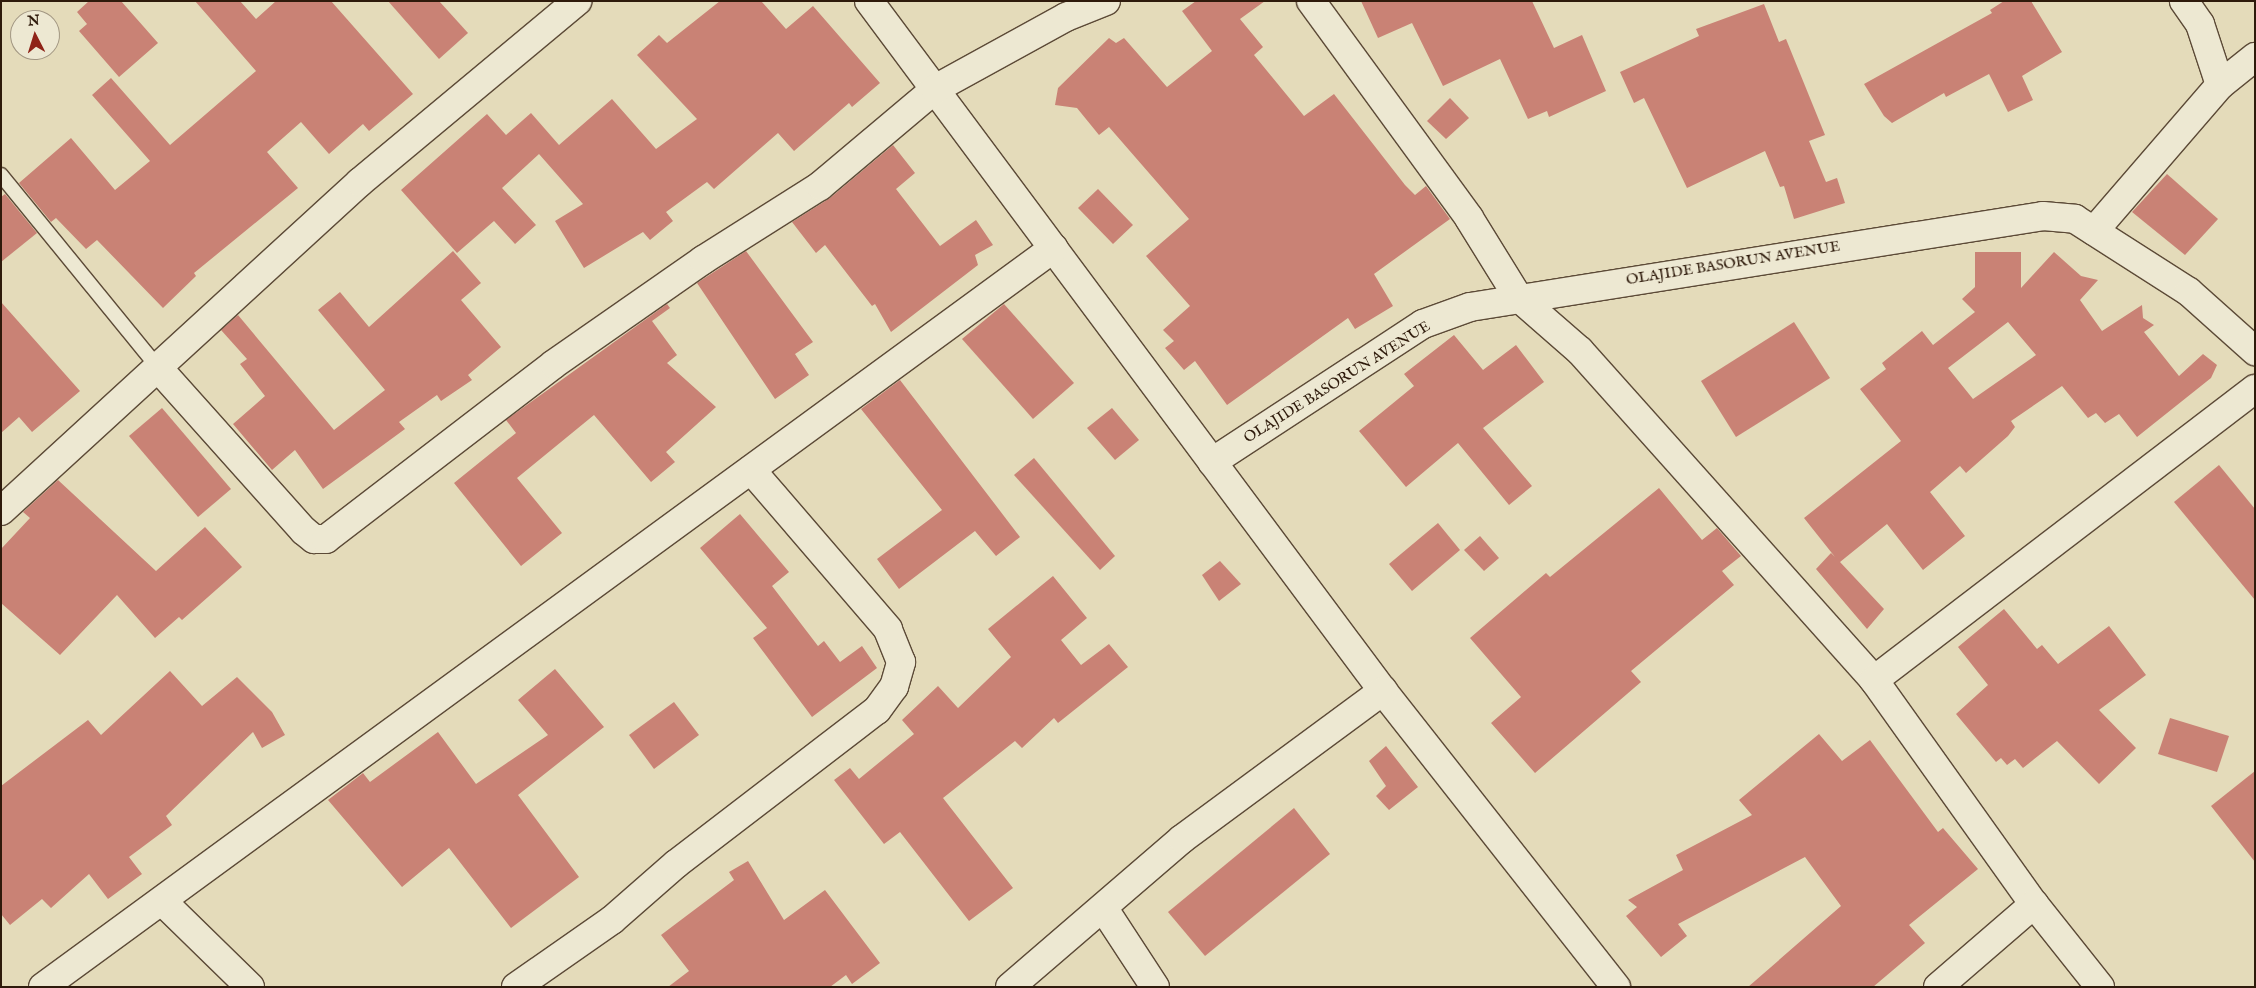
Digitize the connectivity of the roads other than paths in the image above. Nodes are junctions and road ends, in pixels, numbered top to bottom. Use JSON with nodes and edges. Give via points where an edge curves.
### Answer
{"nodes":[{"id":1,"x":577,"y":1,"type":"edge"},
{"id":2,"x":869,"y":1,"type":"edge"},
{"id":3,"x":1106,"y":1,"type":"edge"},
{"id":4,"x":1311,"y":1,"type":"edge"},
{"id":5,"x":2184,"y":1,"type":"edge"},
{"id":6,"x":2255,"y":56,"type":"edge"},
{"id":7,"x":2220,"y":85,"type":"junction"},
{"id":8,"x":935,"y":90,"type":"junction"},
{"id":9,"x":1,"y":175,"type":"edge"},
{"id":10,"x":2094,"y":231,"type":"junction"},
{"id":11,"x":1054,"y":248,"type":"junction"},
{"id":12,"x":1518,"y":296,"type":"junction"},
{"id":13,"x":2255,"y":352,"type":"edge"},
{"id":14,"x":158,"y":369,"type":"junction"},
{"id":15,"x":2255,"y":388,"type":"edge"},
{"id":16,"x":1212,"y":462,"type":"junction"},
{"id":17,"x":751,"y":470,"type":"junction"},
{"id":18,"x":1,"y":511,"type":"edge"},
{"id":19,"x":1874,"y":680,"type":"junction"},
{"id":20,"x":1384,"y":691,"type":"junction"},
{"id":21,"x":162,"y":901,"type":"junction"},
{"id":22,"x":2034,"y":904,"type":"junction"},
{"id":23,"x":1104,"y":910,"type":"junction"},
{"id":24,"x":43,"y":987,"type":"edge"},
{"id":25,"x":250,"y":987,"type":"edge"},
{"id":26,"x":516,"y":987,"type":"edge"},
{"id":27,"x":1010,"y":987,"type":"edge"},
{"id":28,"x":1155,"y":987,"type":"edge"},
{"id":29,"x":1616,"y":987,"type":"edge"},
{"id":30,"x":1938,"y":987,"type":"edge"},
{"id":31,"x":2100,"y":987,"type":"edge"}],
"edges":[{"from":1,"to":14,"type":"street","via":[[360,182]]},
{"from":2,"to":8,"type":"street"},
{"from":3,"to":8,"type":"street","via":[[1066,17]]},
{"from":4,"to":12,"type":"street","via":[[1469,218]]},
{"from":5,"to":7,"type":"street","via":[[2200,24]]},
{"from":6,"to":7,"type":"street"},
{"from":7,"to":10,"type":"street"},
{"from":8,"to":11,"type":"street"},
{"from":8,"to":14,"type":"street","via":[[820,186],[703,260],[554,364],[326,539],[314,539],[304,531]]},
{"from":9,"to":14,"type":"lane"},
{"from":10,"to":12,"type":"street","name":"OLAJIDE BASORUN AVENUE","via":[[2075,219],[2043,216]]},
{"from":10,"to":13,"type":"street","name":"OLAJIDE BASORUN AVENUE","via":[[2189,292]]},
{"from":11,"to":16,"type":"street"},
{"from":11,"to":17,"type":"street"},
{"from":12,"to":16,"type":"street","name":"OLAJIDE BASORUN AVENUE","via":[[1470,306],[1423,324]]},
{"from":12,"to":19,"type":"street","via":[[1580,351]]},
{"from":14,"to":18,"type":"street"},
{"from":15,"to":19,"type":"street"},
{"from":16,"to":20,"type":"street"},
{"from":17,"to":21,"type":"street"},
{"from":17,"to":26,"type":"street","via":[[888,629],[901,662],[894,687],[877,710],[676,864],[612,920]]},
{"from":19,"to":22,"type":"street"},
{"from":20,"to":23,"type":"street","via":[[1182,839]]},
{"from":20,"to":29,"type":"street","via":[[1519,869]]},
{"from":21,"to":24,"type":"street"},
{"from":21,"to":25,"type":"street"},
{"from":22,"to":30,"type":"street"},
{"from":22,"to":31,"type":"street"},
{"from":23,"to":27,"type":"street"},
{"from":23,"to":28,"type":"street"}]}
